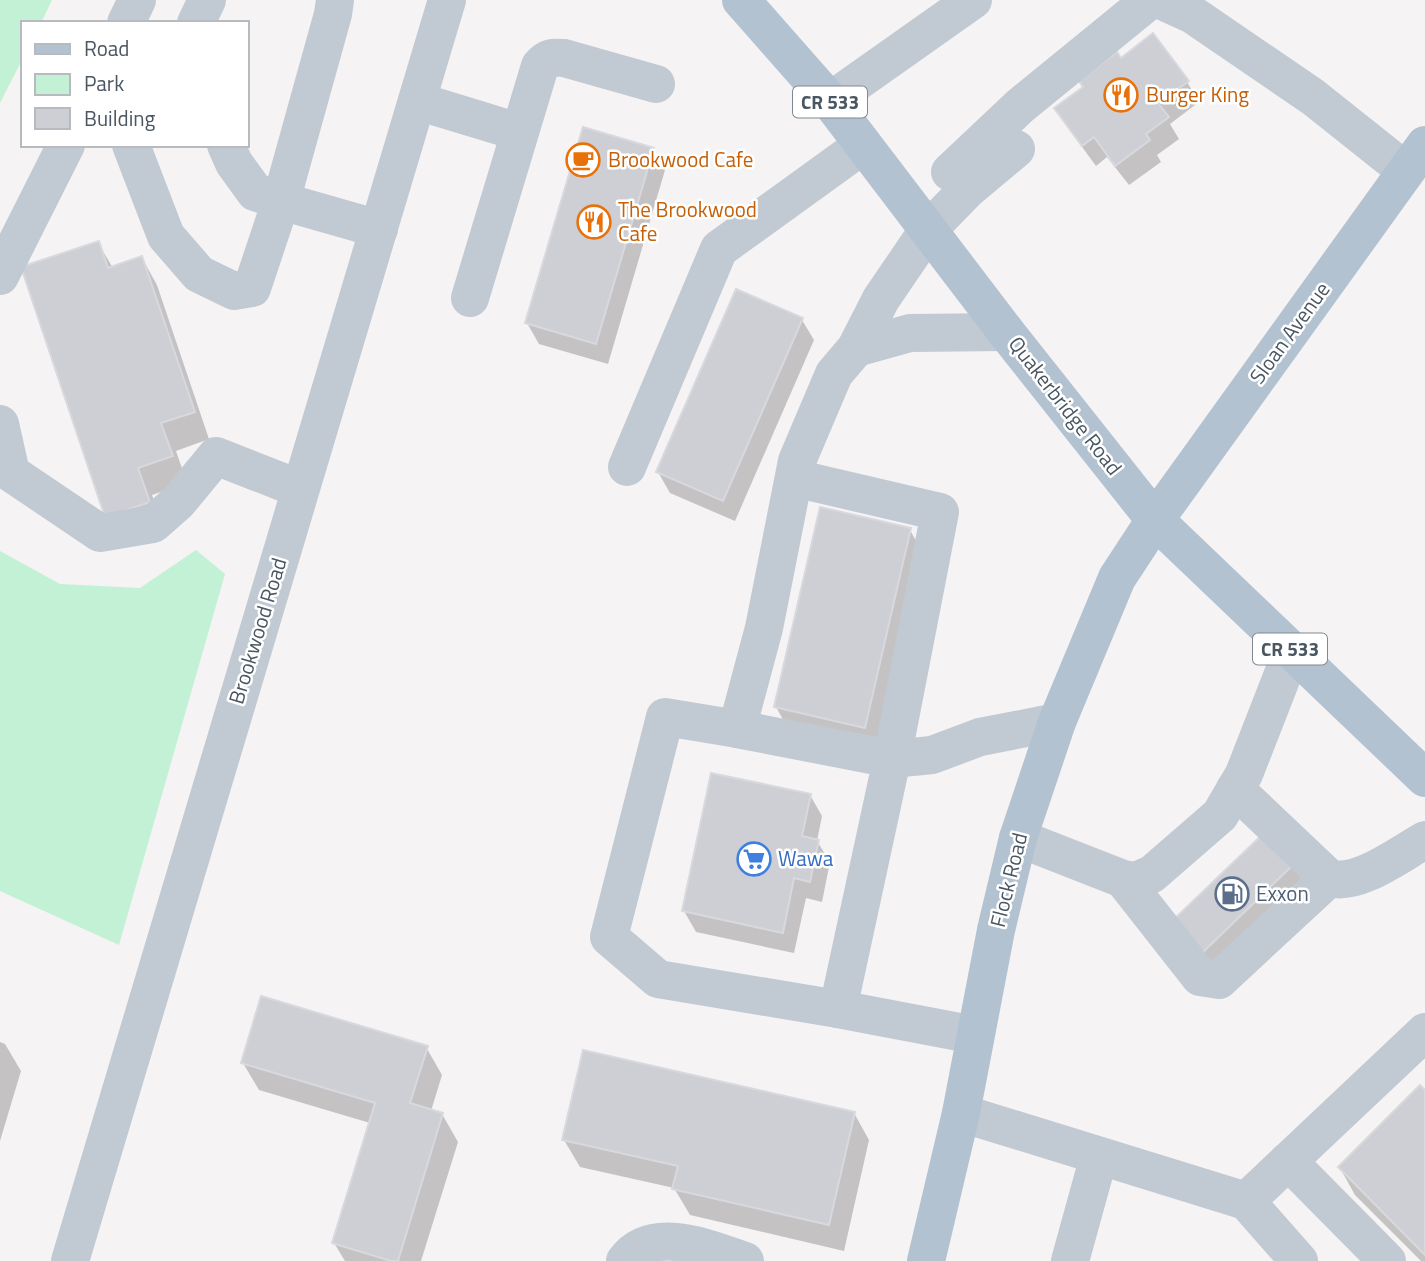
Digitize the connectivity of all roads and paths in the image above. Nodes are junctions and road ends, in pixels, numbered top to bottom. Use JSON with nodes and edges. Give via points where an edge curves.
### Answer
{"nodes":[{"id":1,"x":137,"y":0,"type":"edge"},
{"id":2,"x":207,"y":0,"type":"edge"},
{"id":3,"x":335,"y":0,"type":"edge"},
{"id":4,"x":447,"y":0,"type":"edge"},
{"id":5,"x":741,"y":0,"type":"edge"},
{"id":6,"x":973,"y":0,"type":"edge"},
{"id":7,"x":1150,"y":0,"type":"edge"},
{"id":8,"x":1160,"y":0,"type":"edge"},
{"id":9,"x":127,"y":21,"type":"edge"},
{"id":10,"x":197,"y":21,"type":"edge"},
{"id":11,"x":656,"y":84,"type":"dead end"},
{"id":12,"x":416,"y":101,"type":"junction"},
{"id":13,"x":830,"y":101,"type":"junction"},
{"id":14,"x":519,"y":132,"type":"junction"},
{"id":15,"x":863,"y":145,"type":"junction"},
{"id":16,"x":65,"y":147,"type":"edge"},
{"id":17,"x":132,"y":147,"type":"edge"},
{"id":18,"x":227,"y":147,"type":"edge"},
{"id":19,"x":1016,"y":149,"type":"dead end"},
{"id":20,"x":1416,"y":158,"type":"edge"},
{"id":21,"x":281,"y":201,"type":"junction"},
{"id":22,"x":920,"y":220,"type":"junction"},
{"id":23,"x":379,"y":229,"type":"junction"},
{"id":24,"x":0,"y":276,"type":"edge"},
{"id":25,"x":470,"y":298,"type":"dead end"},
{"id":26,"x":1006,"y":332,"type":"junction"},
{"id":27,"x":856,"y":348,"type":"junction"},
{"id":28,"x":0,"y":424,"type":"edge"},
{"id":29,"x":627,"y":467,"type":"dead end"},
{"id":30,"x":794,"y":478,"type":"junction"},
{"id":31,"x":300,"y":489,"type":"junction"},
{"id":32,"x":1155,"y":520,"type":"junction"},
{"id":33,"x":1292,"y":651,"type":"junction"},
{"id":34,"x":1057,"y":722,"type":"junction"},
{"id":35,"x":738,"y":730,"type":"junction"},
{"id":36,"x":892,"y":759,"type":"junction"},
{"id":37,"x":1425,"y":778,"type":"edge"},
{"id":38,"x":1235,"y":789,"type":"junction"},
{"id":39,"x":1018,"y":838,"type":"junction"},
{"id":40,"x":1425,"y":840,"type":"edge"},
{"id":41,"x":1329,"y":878,"type":"junction"},
{"id":42,"x":1123,"y":879,"type":"junction"},
{"id":43,"x":838,"y":1009,"type":"junction"},
{"id":44,"x":1425,"y":1032,"type":"edge"},
{"id":45,"x":975,"y":1035,"type":"junction"},
{"id":46,"x":961,"y":1113,"type":"junction"},
{"id":47,"x":1099,"y":1156,"type":"junction"},
{"id":48,"x":1288,"y":1161,"type":"junction"},
{"id":49,"x":1246,"y":1201,"type":"junction"},
{"id":50,"x":70,"y":1261,"type":"edge"},
{"id":51,"x":625,"y":1261,"type":"edge"},
{"id":52,"x":745,"y":1261,"type":"edge"},
{"id":53,"x":926,"y":1261,"type":"edge"},
{"id":54,"x":1070,"y":1261,"type":"edge"},
{"id":55,"x":1299,"y":1261,"type":"edge"},
{"id":56,"x":1387,"y":1261,"type":"edge"}],
"edges":[{"from":1,"to":9,"type":"street"},
{"from":2,"to":10,"type":"street"},
{"from":3,"to":21,"type":"street"},
{"from":4,"to":12,"type":"street","name":"Brookwood Road"},
{"from":5,"to":13,"type":"main road","name":"Quakerbridge Road","number":"CR 533"},
{"from":6,"to":13,"type":"street"},
{"from":7,"to":22,"type":"street","via":[[1020,106]]},
{"from":8,"to":20,"type":"street","via":[[1193,15],[1313,97]]},
{"from":11,"to":14,"type":"street","via":[[553,57],[540,66]]},
{"from":12,"to":14,"type":"street"},
{"from":12,"to":23,"type":"street","name":"Brookwood Road"},
{"from":13,"to":15,"type":"main road","name":"Quakerbridge Road","number":"CR 533"},
{"from":14,"to":25,"type":"street"},
{"from":15,"to":22,"type":"main road","name":"Quakerbridge Road","number":"CR 533"},
{"from":15,"to":29,"type":"street","via":[[719,249]]},
{"from":16,"to":24,"type":"street"},
{"from":17,"to":21,"type":"street","via":[[166,236],[199,274],[234,291],[251,288]]},
{"from":18,"to":21,"type":"street","via":[[255,192]]},
{"from":19,"to":22,"type":"street","via":[[967,190]]},
{"from":20,"to":32,"type":"main road","name":"Sloan Avenue"},
{"from":21,"to":23,"type":"street"},
{"from":22,"to":26,"type":"main road","name":"Quakerbridge Road","number":"CR 533"},
{"from":22,"to":27,"type":"street"},
{"from":23,"to":31,"type":"street","name":"Brookwood Road"},
{"from":26,"to":27,"type":"street","via":[[909,332]]},
{"from":26,"to":32,"type":"main road","name":"Quakerbridge Road","number":"CR 533"},
{"from":27,"to":30,"type":"street","via":[[834,374]]},
{"from":28,"to":31,"type":"street","via":[[11,473],[100,533],[153,524],[216,456]]},
{"from":30,"to":35,"type":"street"},
{"from":30,"to":36,"type":"street","via":[[940,512]]},
{"from":31,"to":50,"type":"street","name":"Brookwood Road"},
{"from":32,"to":33,"type":"main road","name":"Quakerbridge Road","number":"CR 533"},
{"from":32,"to":34,"type":"main road","name":"Flock Road","via":[[1117,578]]},
{"from":33,"to":37,"type":"main road","name":"Quakerbridge Road","number":"CR 533"},
{"from":33,"to":38,"type":"street"},
{"from":34,"to":36,"type":"street","via":[[980,737],[932,755]]},
{"from":34,"to":39,"type":"main road","name":"Flock Road"},
{"from":35,"to":36,"type":"street"},
{"from":35,"to":43,"type":"street","via":[[665,717],[609,937],[658,979]]},
{"from":36,"to":43,"type":"street"},
{"from":38,"to":41,"type":"street"},
{"from":38,"to":42,"type":"street","via":[[1220,815],[1152,874],[1136,881]]},
{"from":39,"to":42,"type":"street"},
{"from":39,"to":45,"type":"main road","name":"Flock Road"},
{"from":40,"to":41,"type":"street","via":[[1371,872],[1338,881]]},
{"from":41,"to":42,"type":"street","via":[[1219,980],[1200,977]]},
{"from":43,"to":45,"type":"street"},
{"from":44,"to":48,"type":"street"},
{"from":45,"to":46,"type":"main road","name":"Flock Road"},
{"from":46,"to":47,"type":"street"},
{"from":46,"to":53,"type":"main road","name":"Flock Road"},
{"from":47,"to":49,"type":"street"},
{"from":47,"to":54,"type":"street"},
{"from":48,"to":49,"type":"street"},
{"from":48,"to":56,"type":"street"},
{"from":49,"to":55,"type":"street"},
{"from":51,"to":52,"type":"street","via":[[639,1247],[664,1242],[694,1245]]}]}
